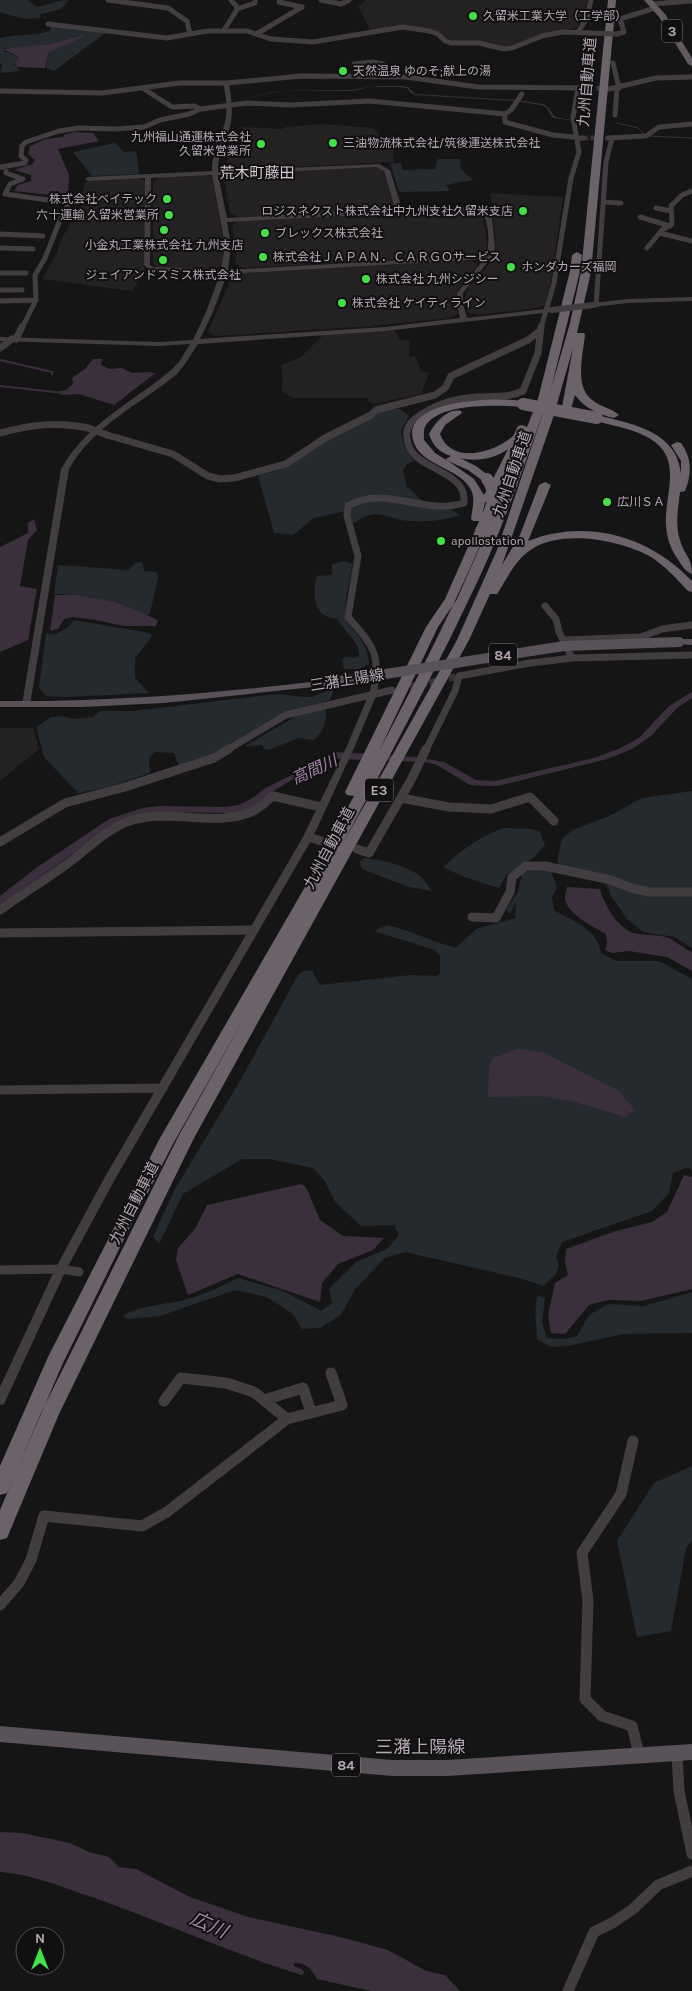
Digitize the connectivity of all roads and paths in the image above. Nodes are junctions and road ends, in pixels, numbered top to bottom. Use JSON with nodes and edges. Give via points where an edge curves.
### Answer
{"nodes":[{"id":1,"x":108,"y":0,"type":"edge"},
{"id":2,"x":231,"y":0,"type":"edge"},
{"id":3,"x":280,"y":0,"type":"edge"},
{"id":4,"x":321,"y":0,"type":"edge"},
{"id":5,"x":349,"y":0,"type":"edge"},
{"id":6,"x":591,"y":0,"type":"edge"},
{"id":7,"x":605,"y":0,"type":"edge"},
{"id":8,"x":612,"y":0,"type":"edge"},
{"id":9,"x":692,"y":0,"type":"edge"},
{"id":10,"x":255,"y":1,"type":"edge"},
{"id":11,"x":261,"y":4,"type":"dead end"},
{"id":12,"x":651,"y":4,"type":"edge"},
{"id":13,"x":237,"y":9,"type":"junction"},
{"id":14,"x":48,"y":24,"type":"dead end"},
{"id":15,"x":224,"y":30,"type":"junction"},
{"id":16,"x":578,"y":32,"type":"junction"},
{"id":17,"x":258,"y":33,"type":"junction"},
{"id":18,"x":190,"y":34,"type":"junction"},
{"id":19,"x":691,"y":60,"type":"edge"},
{"id":20,"x":354,"y":64,"type":"dead end"},
{"id":21,"x":614,"y":64,"type":"dead end"},
{"id":22,"x":360,"y":76,"type":"junction"},
{"id":23,"x":692,"y":77,"type":"edge"},
{"id":24,"x":226,"y":83,"type":"junction"},
{"id":25,"x":144,"y":88,"type":"junction"},
{"id":26,"x":578,"y":88,"type":"junction"},
{"id":27,"x":589,"y":88,"type":"tunnel mouth"},
{"id":28,"x":618,"y":88,"type":"junction"},
{"id":29,"x":609,"y":89,"type":"tunnel mouth"},
{"id":30,"x":0,"y":91,"type":"edge"},
{"id":31,"x":522,"y":94,"type":"dead end"},
{"id":32,"x":229,"y":105,"type":"junction"},
{"id":33,"x":198,"y":107,"type":"junction"},
{"id":34,"x":505,"y":114,"type":"junction"},
{"id":35,"x":615,"y":116,"type":"dead end"},
{"id":36,"x":692,"y":124,"type":"edge"},
{"id":37,"x":575,"y":138,"type":"junction"},
{"id":38,"x":583,"y":138,"type":"tunnel mouth"},
{"id":39,"x":609,"y":138,"type":"joint"},
{"id":40,"x":3,"y":167,"type":"edge"},
{"id":41,"x":216,"y":173,"type":"junction"},
{"id":42,"x":148,"y":176,"type":"junction"},
{"id":43,"x":88,"y":179,"type":"dead end"},
{"id":44,"x":692,"y":190,"type":"edge"},
{"id":45,"x":603,"y":202,"type":"junction"},
{"id":46,"x":620,"y":203,"type":"dead end"},
{"id":47,"x":656,"y":208,"type":"dead end"},
{"id":48,"x":399,"y":211,"type":"junction"},
{"id":49,"x":671,"y":211,"type":"junction"},
{"id":50,"x":640,"y":217,"type":"dead end"},
{"id":51,"x":224,"y":220,"type":"junction"},
{"id":52,"x":670,"y":226,"type":"junction"},
{"id":53,"x":660,"y":233,"type":"junction"},
{"id":54,"x":0,"y":234,"type":"edge"},
{"id":55,"x":43,"y":236,"type":"dead end"},
{"id":56,"x":692,"y":241,"type":"edge"},
{"id":57,"x":0,"y":248,"type":"edge"},
{"id":58,"x":647,"y":248,"type":"dead end"},
{"id":59,"x":33,"y":249,"type":"dead end"},
{"id":60,"x":489,"y":257,"type":"junction"},
{"id":61,"x":225,"y":272,"type":"junction"},
{"id":62,"x":586,"y":272,"type":"junction"},
{"id":63,"x":0,"y":273,"type":"edge"},
{"id":64,"x":26,"y":273,"type":"dead end"},
{"id":65,"x":0,"y":290,"type":"edge"},
{"id":66,"x":22,"y":290,"type":"dead end"},
{"id":67,"x":692,"y":299,"type":"edge"},
{"id":68,"x":36,"y":300,"type":"junction"},
{"id":69,"x":0,"y":301,"type":"edge"},
{"id":70,"x":595,"y":305,"type":"junction"},
{"id":71,"x":549,"y":310,"type":"junction"},
{"id":72,"x":464,"y":320,"type":"junction"},
{"id":73,"x":540,"y":331,"type":"junction"},
{"id":74,"x":0,"y":339,"type":"edge"},
{"id":75,"x":14,"y":339,"type":"junction"},
{"id":76,"x":196,"y":342,"type":"junction"},
{"id":77,"x":0,"y":348,"type":"edge"},
{"id":78,"x":554,"y":351,"type":"junction"},
{"id":79,"x":576,"y":367,"type":"junction"},
{"id":80,"x":467,"y":405,"type":"junction"},
{"id":81,"x":523,"y":406,"type":"junction"},
{"id":82,"x":567,"y":407,"type":"dead end"},
{"id":83,"x":595,"y":420,"type":"junction"},
{"id":84,"x":0,"y":432,"type":"edge"},
{"id":85,"x":520,"y":434,"type":"junction"},
{"id":86,"x":544,"y":485,"type":"dead end"},
{"id":87,"x":675,"y":497,"type":"junction"},
{"id":88,"x":479,"y":525,"type":"junction"},
{"id":89,"x":463,"y":556,"type":"dead end"},
{"id":90,"x":511,"y":561,"type":"junction"},
{"id":91,"x":676,"y":570,"type":"junction"},
{"id":92,"x":692,"y":570,"type":"edge"},
{"id":93,"x":692,"y":588,"type":"edge"},
{"id":94,"x":545,"y":606,"type":"dead end"},
{"id":95,"x":692,"y":625,"type":"edge"},
{"id":96,"x":641,"y":636,"type":"junction"},
{"id":97,"x":463,"y":640,"type":"junction"},
{"id":98,"x":564,"y":640,"type":"junction"},
{"id":99,"x":692,"y":642,"type":"edge"},
{"id":100,"x":655,"y":654,"type":"junction"},
{"id":101,"x":692,"y":655,"type":"edge"},
{"id":102,"x":572,"y":658,"type":"junction"},
{"id":103,"x":392,"y":690,"type":"tunnel mouth"},
{"id":104,"x":373,"y":694,"type":"junction"},
{"id":105,"x":0,"y":704,"type":"edge"},
{"id":106,"x":26,"y":705,"type":"junction"},
{"id":107,"x":400,"y":798,"type":"junction"},
{"id":108,"x":321,"y":806,"type":"junction"},
{"id":109,"x":554,"y":822,"type":"dead end"},
{"id":110,"x":308,"y":837,"type":"junction"},
{"id":111,"x":318,"y":840,"type":"tunnel mouth"},
{"id":112,"x":0,"y":842,"type":"edge"},
{"id":113,"x":357,"y":849,"type":"dead end"},
{"id":114,"x":316,"y":880,"type":"junction"},
{"id":115,"x":692,"y":892,"type":"edge"},
{"id":116,"x":0,"y":910,"type":"edge"},
{"id":117,"x":472,"y":916,"type":"dead end"},
{"id":118,"x":254,"y":930,"type":"junction"},
{"id":119,"x":0,"y":933,"type":"edge"},
{"id":120,"x":163,"y":1088,"type":"junction"},
{"id":121,"x":0,"y":1090,"type":"edge"},
{"id":122,"x":61,"y":1269,"type":"junction"},
{"id":123,"x":0,"y":1270,"type":"edge"},
{"id":124,"x":79,"y":1272,"type":"dead end"},
{"id":125,"x":331,"y":1373,"type":"dead end"},
{"id":126,"x":0,"y":1400,"type":"edge"},
{"id":127,"x":164,"y":1400,"type":"dead end"},
{"id":128,"x":264,"y":1400,"type":"junction"},
{"id":129,"x":311,"y":1412,"type":"junction"},
{"id":130,"x":287,"y":1419,"type":"junction"},
{"id":131,"x":633,"y":1441,"type":"dead end"},
{"id":132,"x":0,"y":1487,"type":"edge"},
{"id":133,"x":0,"y":1532,"type":"edge"},
{"id":134,"x":0,"y":1605,"type":"edge"},
{"id":135,"x":0,"y":1734,"type":"edge"},
{"id":136,"x":684,"y":1753,"type":"edge"},
{"id":137,"x":639,"y":1754,"type":"junction"},
{"id":138,"x":692,"y":1854,"type":"edge"},
{"id":139,"x":692,"y":1871,"type":"edge"},
{"id":140,"x":568,"y":1991,"type":"edge"}],
"edges":[{"from":1,"to":18,"type":"street","via":[[168,8],[187,21]]},
{"from":2,"to":13,"type":"street"},
{"from":3,"to":17,"type":"street","via":[[302,7]]},
{"from":4,"to":5,"type":"street","via":[[341,4]]},
{"from":6,"to":16,"type":"street","via":[[587,18]]},
{"from":7,"to":78,"type":"highway","name":"九州自動車道","number":"E3","via":[[575,271]]},
{"from":8,"to":62,"type":"highway","name":"九州自動車道","number":"E3"},
{"from":9,"to":12,"type":"street"},
{"from":10,"to":11,"type":"street"},
{"from":10,"to":13,"type":"street"},
{"from":12,"to":16,"type":"street","bridge":true,"via":[[620,19],[624,32]]},
{"from":12,"to":19,"type":"highway","number":"3"},
{"from":13,"to":15,"type":"street"},
{"from":14,"to":18,"type":"street","via":[[156,37]]},
{"from":15,"to":17,"type":"street"},
{"from":15,"to":18,"type":"street"},
{"from":16,"to":17,"type":"street","via":[[542,36],[504,49],[479,43],[451,43],[438,34],[414,28],[391,28],[318,42],[271,39]]},
{"from":20,"to":22,"type":"street","via":[[378,61],[383,64]]},
{"from":21,"to":28,"type":"street"},
{"from":22,"to":24,"type":"street","via":[[301,76]]},
{"from":22,"to":26,"type":"street","via":[[406,77],[478,87]]},
{"from":23,"to":28,"type":"street","via":[[656,78]]},
{"from":24,"to":25,"type":"street","via":[[179,83]]},
{"from":24,"to":32,"type":"street"},
{"from":25,"to":30,"type":"street","via":[[102,92]]},
{"from":25,"to":33,"type":"street","via":[[172,107]]},
{"from":26,"to":27,"type":"street"},
{"from":26,"to":37,"type":"street","via":[[573,116]]},
{"from":28,"to":29,"type":"street"},
{"from":28,"to":35,"type":"street"},
{"from":31,"to":34,"type":"street","via":[[512,110]]},
{"from":32,"to":33,"type":"street"},
{"from":32,"to":34,"type":"street","via":[[356,104]]},
{"from":32,"to":41,"type":"street","via":[[226,127],[216,152]]},
{"from":33,"to":40,"type":"street","via":[[189,114],[144,127],[79,128],[41,136],[22,146],[21,156],[25,163]]},
{"from":34,"to":37,"type":"street","via":[[505,122],[540,133]]},
{"from":36,"to":39,"type":"street","via":[[659,127],[647,135]]},
{"from":37,"to":38,"type":"street"},
{"from":37,"to":71,"type":"street","via":[[579,152],[571,178]]},
{"from":39,"to":45,"type":"street"},
{"from":40,"to":68,"type":"street","via":[[6,173],[23,178],[10,184],[5,194],[69,203],[50,242],[44,263],[35,274]]},
{"from":41,"to":42,"type":"street"},
{"from":41,"to":48,"type":"street","via":[[381,166],[387,170]]},
{"from":41,"to":51,"type":"street"},
{"from":42,"to":43,"type":"street"},
{"from":42,"to":61,"type":"street","via":[[148,267]]},
{"from":44,"to":49,"type":"street","via":[[676,200]]},
{"from":45,"to":46,"type":"street"},
{"from":45,"to":70,"type":"street"},
{"from":47,"to":49,"type":"street"},
{"from":48,"to":51,"type":"street"},
{"from":48,"to":60,"type":"street","via":[[466,209],[488,214],[492,248]]},
{"from":49,"to":52,"type":"street","via":[[673,219]]},
{"from":50,"to":52,"type":"street"},
{"from":51,"to":61,"type":"street","via":[[229,246]]},
{"from":52,"to":53,"type":"street"},
{"from":53,"to":56,"type":"street"},
{"from":53,"to":58,"type":"street"},
{"from":54,"to":55,"type":"street"},
{"from":57,"to":59,"type":"street"},
{"from":60,"to":61,"type":"street"},
{"from":60,"to":72,"type":"street","via":[[460,293]]},
{"from":61,"to":76,"type":"street"},
{"from":62,"to":79,"type":"highway"},
{"from":62,"to":97,"type":"highway","name":"九州自動車道","number":"E3","via":[[548,418],[503,550]]},
{"from":63,"to":64,"type":"street"},
{"from":65,"to":66,"type":"street"},
{"from":67,"to":70,"type":"street"},
{"from":68,"to":69,"type":"street"},
{"from":68,"to":75,"type":"street"},
{"from":70,"to":71,"type":"street","bridge":true},
{"from":71,"to":72,"type":"street"},
{"from":71,"to":73,"type":"street"},
{"from":72,"to":76,"type":"street"},
{"from":73,"to":84,"type":"street","bridge":true,"via":[[528,340],[451,376],[446,388],[435,395],[376,410],[286,464],[254,474],[220,479],[208,476],[173,454],[68,423],[53,422]]},
{"from":73,"to":104,"type":"street","via":[[540,346],[522,391],[509,397],[475,397],[440,405],[410,424],[406,432],[406,442],[412,452],[462,486],[466,497],[464,503],[435,507],[372,498],[357,500],[348,506],[347,516],[358,556],[348,617],[376,652],[378,663]]},
{"from":74,"to":75,"type":"street"},
{"from":75,"to":76,"type":"street","via":[[136,344]]},
{"from":75,"to":77,"type":"street"},
{"from":76,"to":106,"type":"street","via":[[175,372],[94,432],[71,456],[65,469]]},
{"from":78,"to":85,"type":"highway"},
{"from":78,"to":114,"type":"highway","name":"九州自動車道","number":"E3","via":[[543,399],[517,471],[466,594]]},
{"from":79,"to":82,"type":"highway"},
{"from":79,"to":87,"type":"highway","via":[[578,390],[590,404],[660,433],[684,453],[688,477]]},
{"from":80,"to":81,"type":"highway","via":[[491,402]]},
{"from":80,"to":88,"type":"highway","via":[[453,406],[422,421],[417,437],[428,453],[470,480],[477,489]]},
{"from":80,"to":88,"type":"highway","bridge":true,"via":[[436,418],[425,438],[433,449],[472,468],[494,488],[494,501]]},
{"from":81,"to":83,"type":"highway"},
{"from":81,"to":85,"type":"highway","via":[[496,406],[459,412],[441,421],[435,429],[434,440],[451,454],[468,457],[502,450]]},
{"from":83,"to":87,"type":"highway","via":[[638,430],[668,447],[678,468]]},
{"from":83,"to":91,"type":"highway","via":[[645,438],[660,448],[668,459],[671,471],[664,519],[666,549]]},
{"from":85,"to":88,"type":"highway","via":[[495,482]]},
{"from":86,"to":90,"type":"highway","via":[[526,535]]},
{"from":87,"to":92,"type":"highway","via":[[672,535],[676,548]]},
{"from":88,"to":89,"type":"highway"},
{"from":88,"to":114,"type":"highway","via":[[451,599],[432,627],[352,792]]},
{"from":90,"to":91,"type":"highway","via":[[534,543],[549,538],[586,536],[613,539],[642,548]]},
{"from":90,"to":97,"type":"highway"},
{"from":91,"to":93,"type":"highway"},
{"from":94,"to":98,"type":"street","via":[[556,619]]},
{"from":95,"to":96,"type":"street"},
{"from":96,"to":98,"type":"street"},
{"from":96,"to":100,"type":"street"},
{"from":97,"to":133,"type":"highway","name":"九州自動車道","number":"E3","via":[[186,1137],[50,1413]]},
{"from":98,"to":102,"type":"street"},
{"from":99,"to":106,"type":"main road","name":"三潴上陽線","number":"84","bridge":true,"via":[[564,646],[328,683],[186,700]]},
{"from":100,"to":101,"type":"street"},
{"from":100,"to":102,"type":"street"},
{"from":102,"to":107,"type":"street","via":[[459,676],[455,691]]},
{"from":103,"to":104,"type":"street"},
{"from":104,"to":108,"type":"street"},
{"from":104,"to":112,"type":"street","via":[[286,715],[214,758],[125,787],[65,802]]},
{"from":105,"to":106,"type":"main road","name":"三潴上陽線","number":"84"},
{"from":107,"to":109,"type":"street","via":[[449,807],[491,809],[530,797]]},
{"from":107,"to":113,"type":"street","via":[[369,853]]},
{"from":108,"to":110,"type":"street"},
{"from":108,"to":116,"type":"street","via":[[273,796],[253,812],[236,816],[171,815],[132,821],[113,829]]},
{"from":110,"to":111,"type":"street"},
{"from":110,"to":118,"type":"street"},
{"from":114,"to":132,"type":"highway","name":"九州自動車道","number":"E3","via":[[166,1142],[54,1362]]},
{"from":115,"to":117,"type":"street","via":[[650,892],[545,866],[526,866],[512,877],[510,892],[496,918]]},
{"from":118,"to":119,"type":"street"},
{"from":118,"to":120,"type":"street"},
{"from":120,"to":121,"type":"street"},
{"from":120,"to":122,"type":"street"},
{"from":122,"to":123,"type":"street"},
{"from":122,"to":124,"type":"street"},
{"from":122,"to":126,"type":"street"},
{"from":125,"to":129,"type":"street","via":[[342,1405]]},
{"from":127,"to":128,"type":"street","via":[[180,1378],[226,1383],[254,1392]]},
{"from":128,"to":129,"type":"street","via":[[304,1388]]},
{"from":128,"to":130,"type":"street"},
{"from":129,"to":130,"type":"street"},
{"from":130,"to":134,"type":"street","via":[[167,1512],[142,1526],[44,1516],[31,1560],[20,1583]]},
{"from":131,"to":137,"type":"street","via":[[621,1494],[582,1553],[588,1601],[586,1699],[602,1716],[632,1726]]},
{"from":135,"to":137,"type":"main road","name":"三潴上陽線","number":"84","via":[[392,1768],[447,1768]]},
{"from":136,"to":137,"type":"main road","name":"三潴上陽線","number":"84"},
{"from":136,"to":138,"type":"street","via":[[679,1791]]},
{"from":139,"to":140,"type":"street","via":[[658,1885],[633,1909],[594,1932]]}]}
